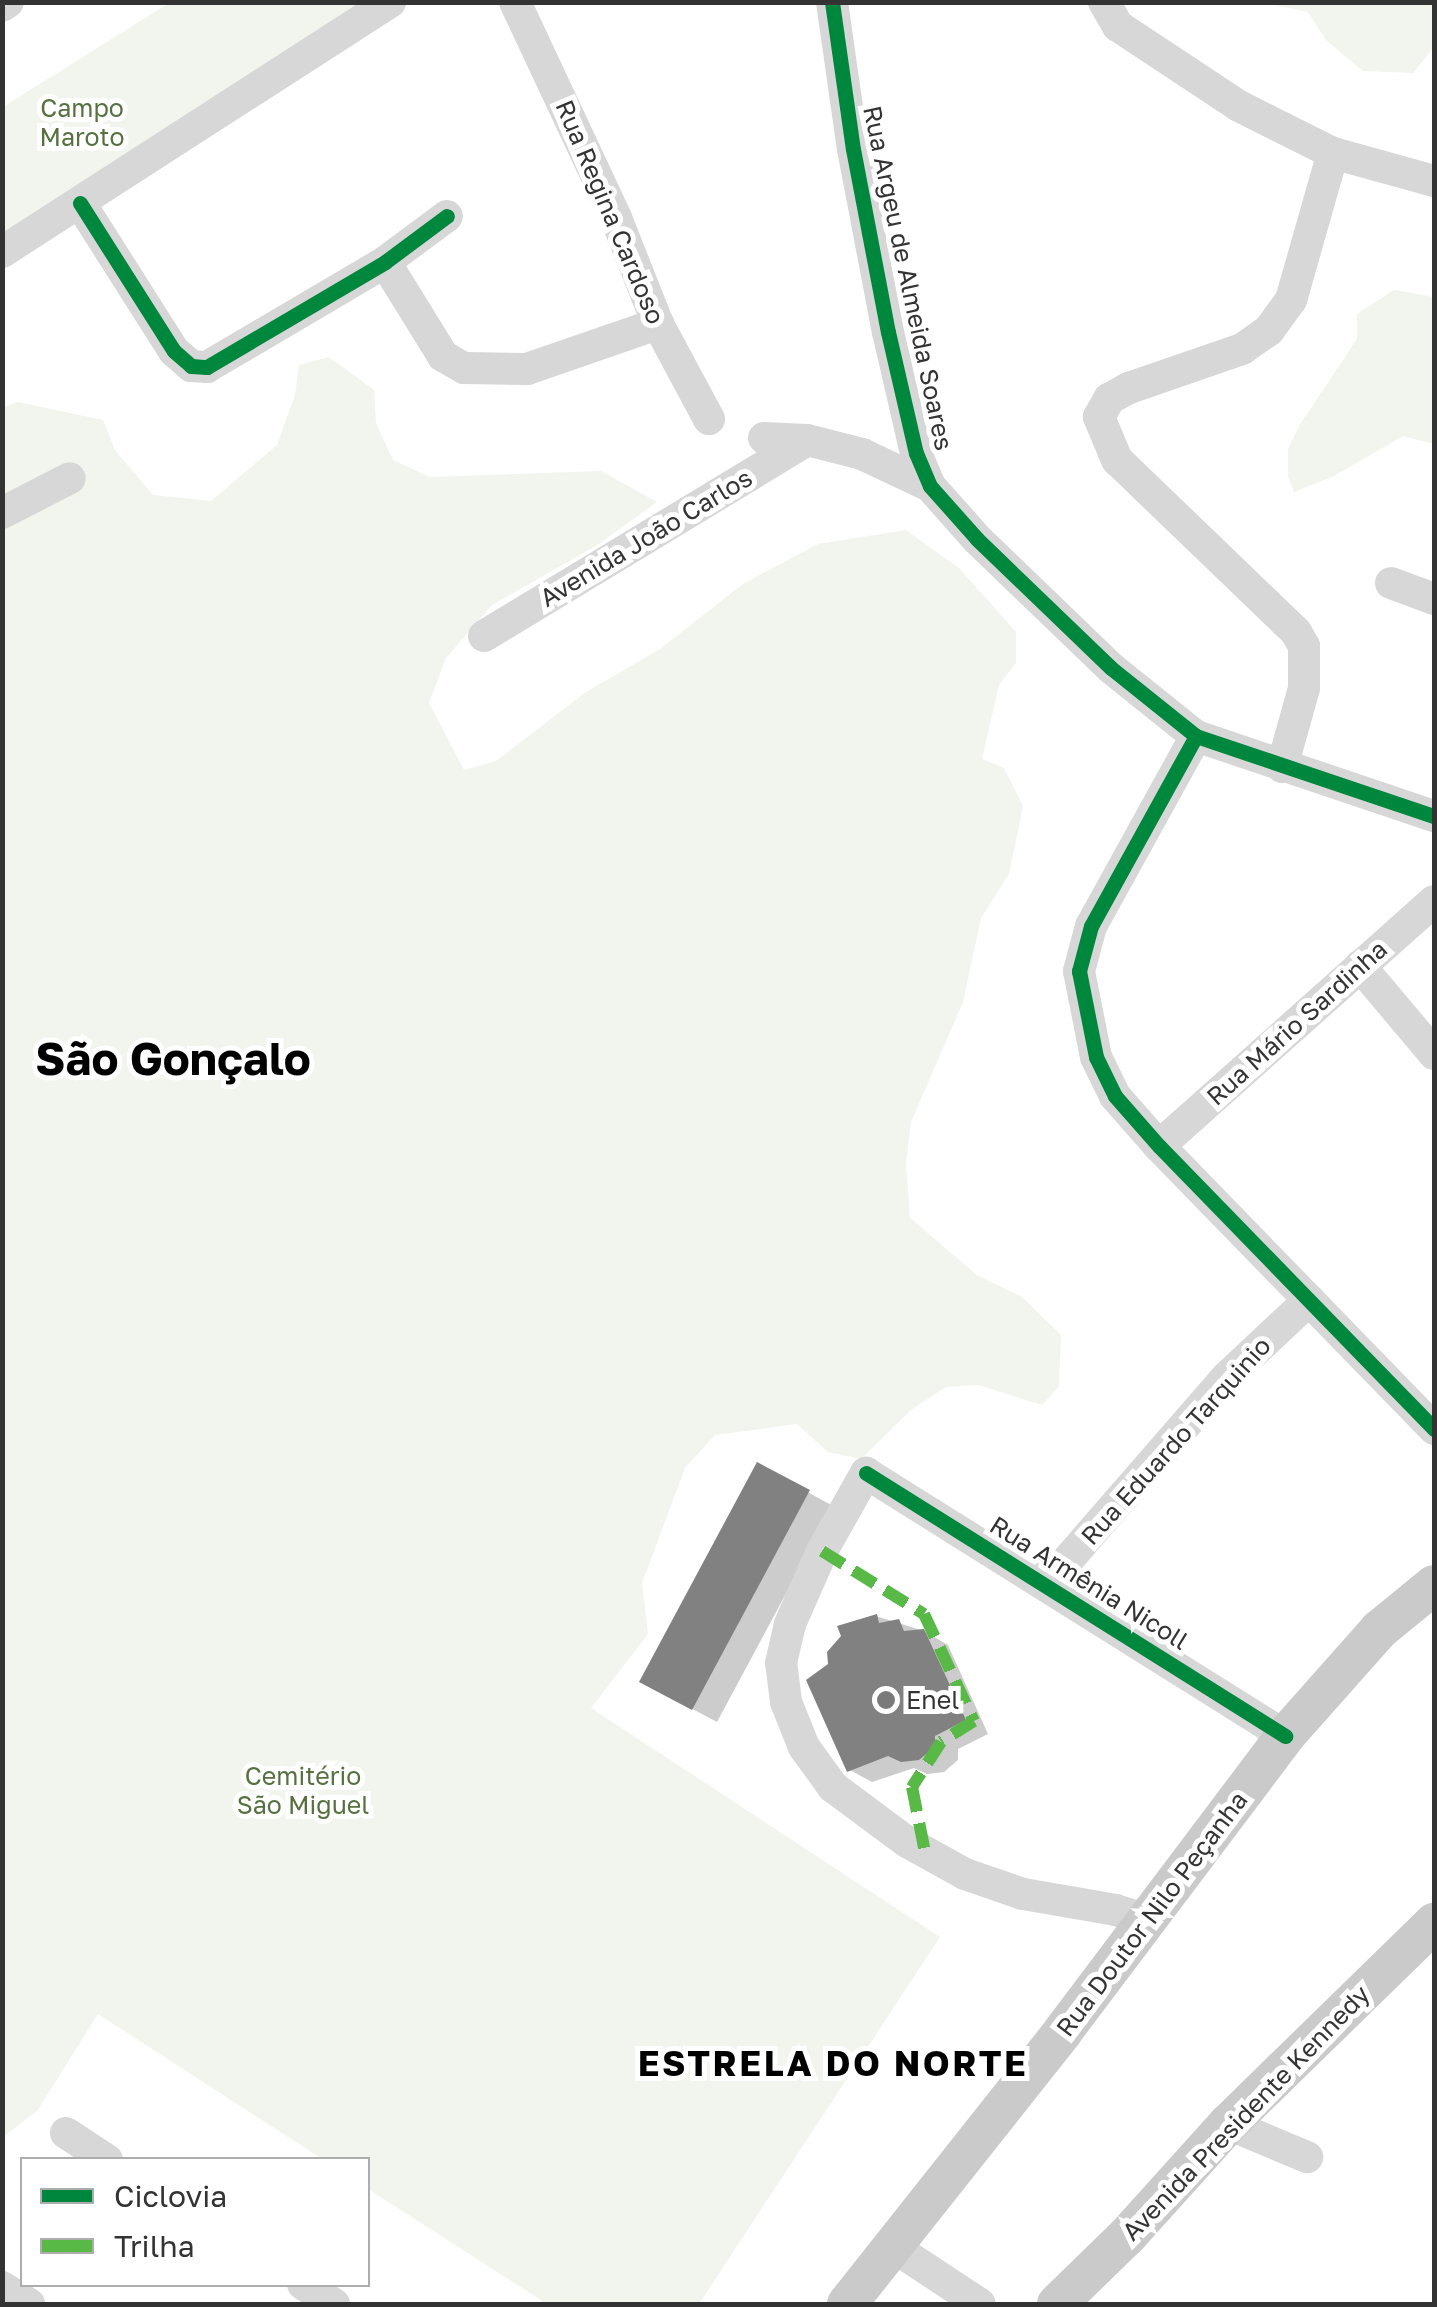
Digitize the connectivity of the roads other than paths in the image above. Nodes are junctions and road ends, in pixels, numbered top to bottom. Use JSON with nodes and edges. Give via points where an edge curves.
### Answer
{"nodes":[{"id":1,"x":390,"y":2,"type":"edge"},
{"id":2,"x":515,"y":2,"type":"edge"},
{"id":3,"x":832,"y":2,"type":"edge"},
{"id":4,"x":1104,"y":2,"type":"edge"},
{"id":5,"x":1333,"y":153,"type":"junction"},
{"id":6,"x":1434,"y":181,"type":"edge"},
{"id":7,"x":80,"y":203,"type":"junction"},
{"id":8,"x":446,"y":216,"type":"dead end"},
{"id":9,"x":2,"y":252,"type":"edge"},
{"id":10,"x":385,"y":262,"type":"junction"},
{"id":11,"x":658,"y":324,"type":"junction"},
{"id":12,"x":709,"y":419,"type":"dead end"},
{"id":13,"x":764,"y":438,"type":"dead end"},
{"id":14,"x":808,"y":440,"type":"junction"},
{"id":15,"x":70,"y":478,"type":"dead end"},
{"id":16,"x":930,"y":486,"type":"junction"},
{"id":17,"x":2,"y":513,"type":"edge"},
{"id":18,"x":1391,"y":583,"type":"dead end"},
{"id":19,"x":1434,"y":599,"type":"edge"},
{"id":20,"x":484,"y":636,"type":"dead end"},
{"id":21,"x":1196,"y":736,"type":"junction"},
{"id":22,"x":1282,"y":767,"type":"junction"},
{"id":23,"x":1434,"y":816,"type":"edge"},
{"id":24,"x":1434,"y":901,"type":"edge"},
{"id":25,"x":1360,"y":966,"type":"junction"},
{"id":26,"x":1434,"y":1054,"type":"edge"},
{"id":27,"x":1159,"y":1146,"type":"junction"},
{"id":28,"x":1309,"y":1300,"type":"junction"},
{"id":29,"x":1434,"y":1428,"type":"edge"},
{"id":30,"x":1046,"y":1585,"type":"junction"},
{"id":31,"x":1434,"y":1585,"type":"edge"},
{"id":32,"x":1285,"y":1736,"type":"junction"},
{"id":33,"x":1148,"y":1920,"type":"junction"},
{"id":34,"x":1434,"y":1922,"type":"edge"},
{"id":35,"x":1228,"y":2124,"type":"junction"},
{"id":36,"x":66,"y":2133,"type":"dead end"},
{"id":37,"x":102,"y":2157,"type":"edge"},
{"id":38,"x":1307,"y":2158,"type":"dead end"},
{"id":39,"x":892,"y":2246,"type":"junction"},
{"id":40,"x":2,"y":2286,"type":"edge"},
{"id":41,"x":307,"y":2287,"type":"edge"},
{"id":42,"x":28,"y":2304,"type":"edge"},
{"id":43,"x":334,"y":2304,"type":"edge"},
{"id":44,"x":847,"y":2304,"type":"edge"},
{"id":45,"x":980,"y":2304,"type":"edge"},
{"id":46,"x":1057,"y":2304,"type":"edge"}],
"edges":[{"from":1,"to":7,"type":"street"},
{"from":2,"to":11,"type":"street","name":"Rua Regina Cardoso"},
{"from":3,"to":16,"type":"street","name":"Rua Argeu de Almeida Soares","via":[[888,332]]},
{"from":4,"to":5,"type":"street","via":[[1118,26],[1239,106]]},
{"from":5,"to":6,"type":"street"},
{"from":5,"to":22,"type":"street","via":[[1290,300],[1269,330],[1242,349],[1129,388],[1110,399],[1099,417],[1116,460],[1304,646],[1304,688]]},
{"from":7,"to":9,"type":"street"},
{"from":7,"to":10,"type":"street","via":[[174,350],[192,366],[221,362]]},
{"from":8,"to":10,"type":"street"},
{"from":10,"to":11,"type":"street","via":[[442,356],[455,366],[527,368]]},
{"from":11,"to":12,"type":"street","name":"Rua Regina Cardoso"},
{"from":13,"to":14,"type":"street"},
{"from":14,"to":16,"type":"street","via":[[862,454]]},
{"from":14,"to":20,"type":"street","name":"Avenida João Carlos"},
{"from":15,"to":17,"type":"street"},
{"from":16,"to":21,"type":"street","name":"Rua Argeu de Almeida Soares","via":[[1111,668]]},
{"from":18,"to":19,"type":"street"},
{"from":21,"to":22,"type":"street","name":"Rua Argeu de Almeida Soares"},
{"from":21,"to":27,"type":"street","via":[[1091,926],[1079,972],[1096,1057],[1116,1096]]},
{"from":22,"to":23,"type":"street","name":"Rua Argeu de Almeida Soares"},
{"from":24,"to":25,"type":"street","name":"Rua Mário Sardinha"},
{"from":25,"to":26,"type":"street"},
{"from":25,"to":27,"type":"street","name":"Rua Mário Sardinha"},
{"from":27,"to":28,"type":"street"},
{"from":28,"to":29,"type":"street"},
{"from":28,"to":30,"type":"street","name":"Rua Eduardo Tarquinio","via":[[1226,1378]]},
{"from":30,"to":32,"type":"street","name":"Rua Armênia Nicoll"},
{"from":30,"to":33,"type":"street","name":"Rua Armênia Nicoll","via":[[866,1472],[790,1624],[781,1663],[786,1702],[804,1747],[833,1787],[907,1842],[965,1874],[1022,1894]]},
{"from":31,"to":32,"type":"main road","name":"Rua Doutor Nilo Peçanha","via":[[1379,1630]]},
{"from":32,"to":33,"type":"main road","name":"Rua Doutor Nilo Peçanha"},
{"from":33,"to":39,"type":"main road","name":"Rua Doutor Nilo Peçanha"},
{"from":34,"to":35,"type":"main road","name":"Avenida Presidente Kennedy"},
{"from":35,"to":38,"type":"street"},
{"from":35,"to":46,"type":"main road","name":"Avenida Presidente Kennedy"},
{"from":36,"to":37,"type":"street"},
{"from":39,"to":44,"type":"main road","name":"Rua Doutor Nilo Peçanha"},
{"from":39,"to":45,"type":"street"},
{"from":40,"to":42,"type":"street"},
{"from":41,"to":43,"type":"street"}]}
